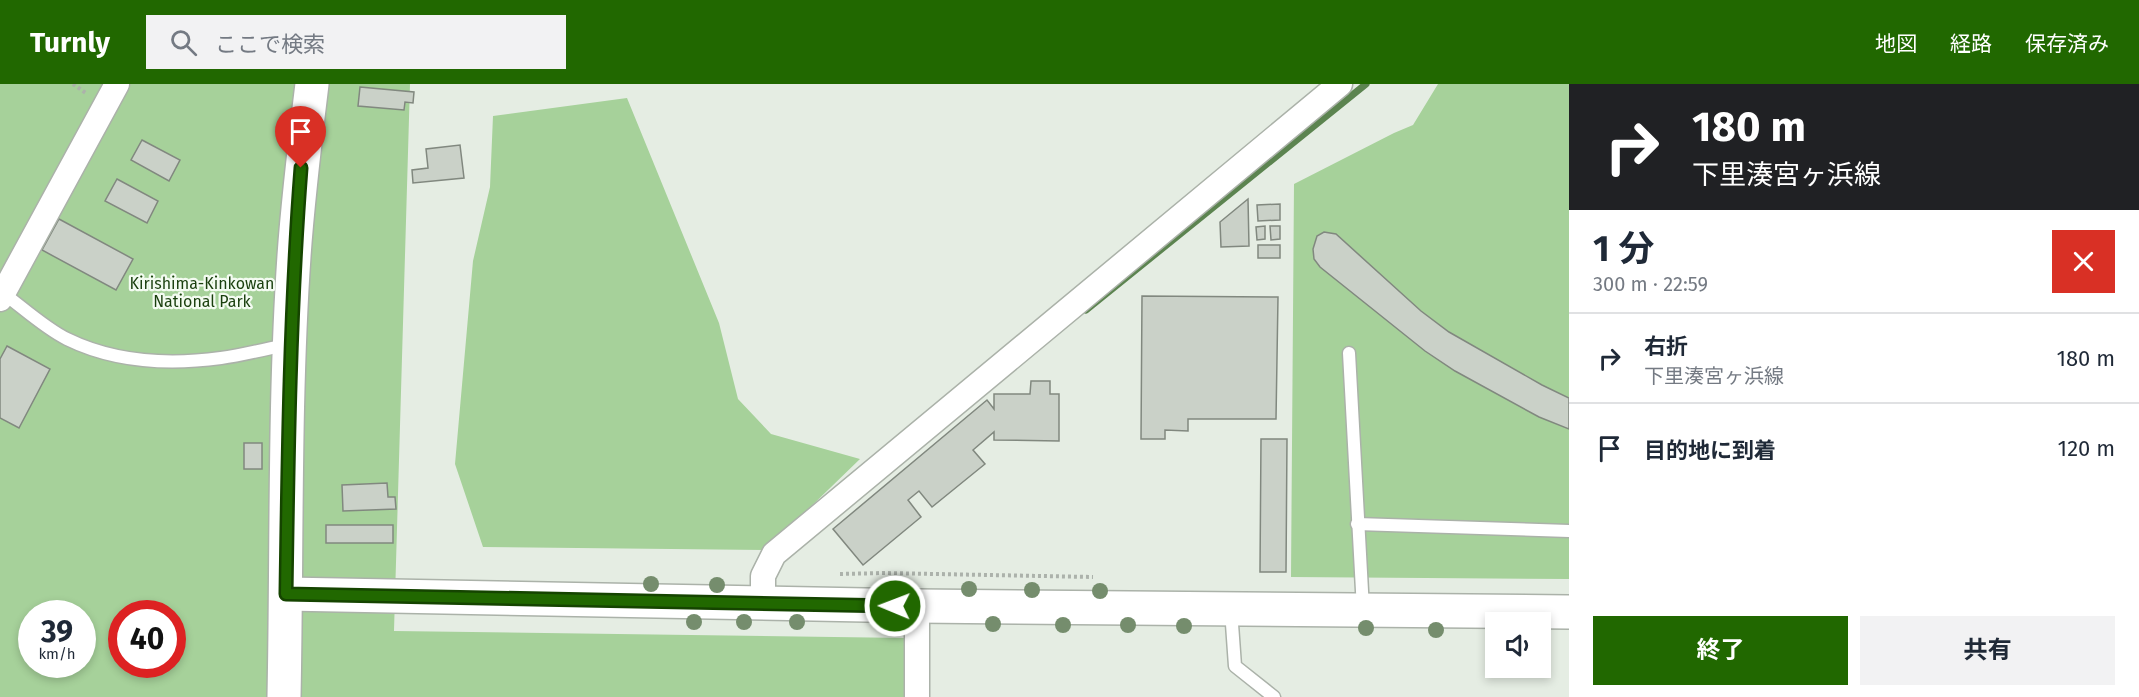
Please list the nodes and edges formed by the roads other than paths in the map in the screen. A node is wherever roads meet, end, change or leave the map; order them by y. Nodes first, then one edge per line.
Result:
1 (117, 84) edge
2 (312, 84) edge
3 (1340, 84) edge
4 (1, 296) edge
5 (290, 344) junction
6 (1349, 353) dead end
7 (1357, 524) junction
8 (1569, 531) edge
9 (286, 594) junction
10 (763, 603) junction
11 (917, 606) junction
12 (1231, 609) junction
13 (1363, 610) junction
14 (1569, 612) edge
15 (284, 697) edge
16 (917, 697) edge
17 (1274, 697) edge

1 - 4 street
2 - 5 street
3 - 10 street
4 - 5 lane
5 - 9 street
6 - 7 lane
7 - 8 lane
7 - 13 lane
9 - 10 street
9 - 15 street
10 - 11 street
11 - 12 street
11 - 16 street
12 - 13 street
12 - 17 lane
13 - 14 street

